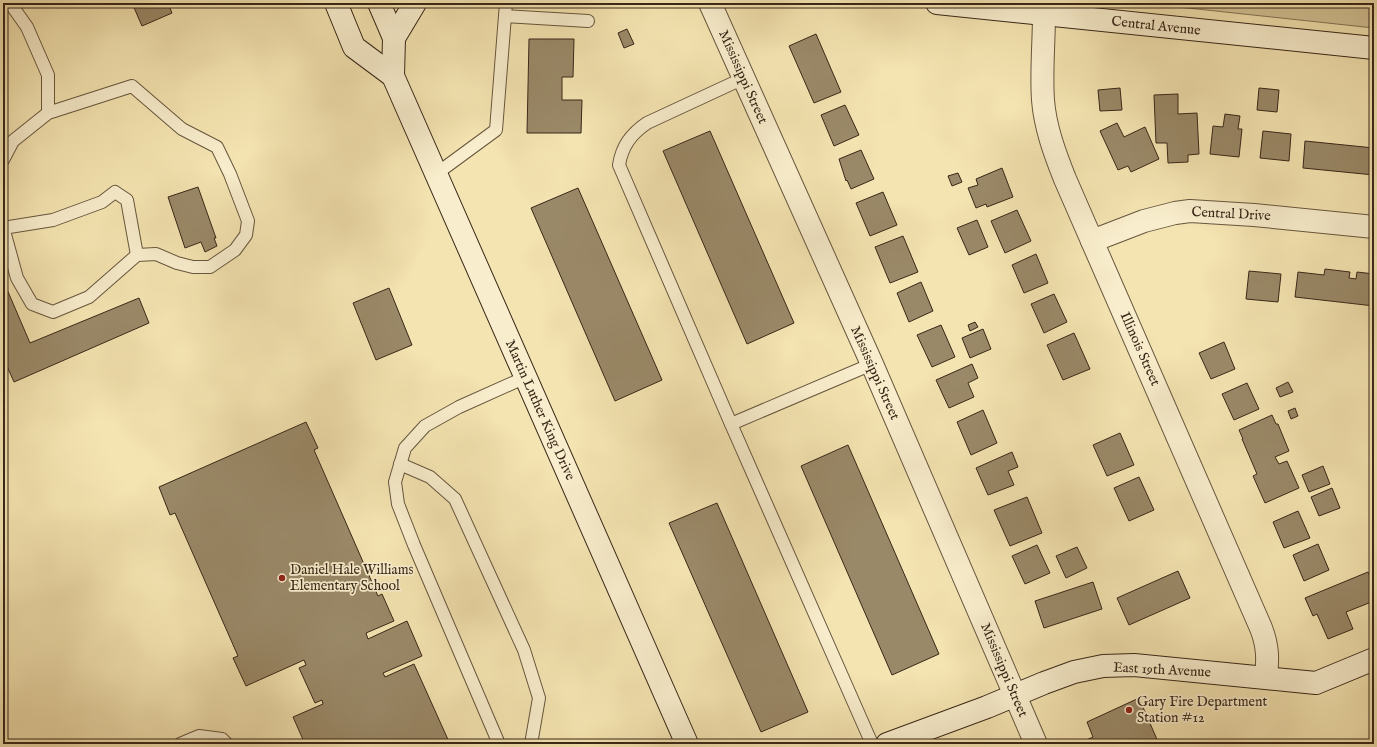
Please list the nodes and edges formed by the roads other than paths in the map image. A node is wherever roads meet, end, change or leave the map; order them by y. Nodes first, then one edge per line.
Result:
1 (10, 3) edge
2 (336, 3) edge
3 (379, 3) edge
4 (415, 3) edge
5 (506, 3) edge
6 (710, 3) edge
7 (937, 3) edge
8 (1044, 14) junction
9 (505, 16) junction
10 (588, 21) dead end
11 (394, 38) junction
12 (1374, 48) edge
13 (393, 76) junction
14 (744, 78) junction
15 (48, 113) junction
16 (3, 160) edge
17 (436, 174) junction
18 (3, 227) edge
19 (1374, 227) edge
20 (1092, 241) junction
21 (137, 255) junction
22 (872, 364) junction
23 (526, 377) junction
24 (731, 424) junction
25 (400, 464) junction
26 (1374, 659) edge
27 (1266, 678) junction
28 (1015, 695) junction
29 (180, 744) edge
30 (227, 744) edge
31 (499, 744) edge
32 (532, 744) edge
33 (687, 744) edge
34 (872, 744) edge
35 (887, 744) edge
36 (1036, 744) edge

1 - 15 lane
2 - 13 street, Martin Luther King Drive
3 - 11 street, Martin Luther King Drive
4 - 11 street
5 - 9 lane
6 - 14 street, Mississippi Street
7 - 8 street, Central Avenue
8 - 12 street, Central Avenue
8 - 20 street, Illinois Street
9 - 10 lane
9 - 17 lane
11 - 13 street, Martin Luther King Drive
13 - 17 street, Martin Luther King Drive
14 - 22 street, Mississippi Street
14 - 24 lane
15 - 16 lane
15 - 21 lane
17 - 23 street, Martin Luther King Drive
18 - 21 lane
18 - 21 lane
19 - 20 street, Central Drive
20 - 27 street, Illinois Street
22 - 24 lane
22 - 28 street, Mississippi Street
23 - 25 lane
23 - 33 street, Martin Luther King Drive
24 - 34 lane
25 - 31 lane
25 - 32 lane
26 - 27 street, East 19th Avenue
27 - 28 street, East 19th Avenue
28 - 35 street, East 19th Avenue
28 - 36 street, Mississippi Street
29 - 30 lane

